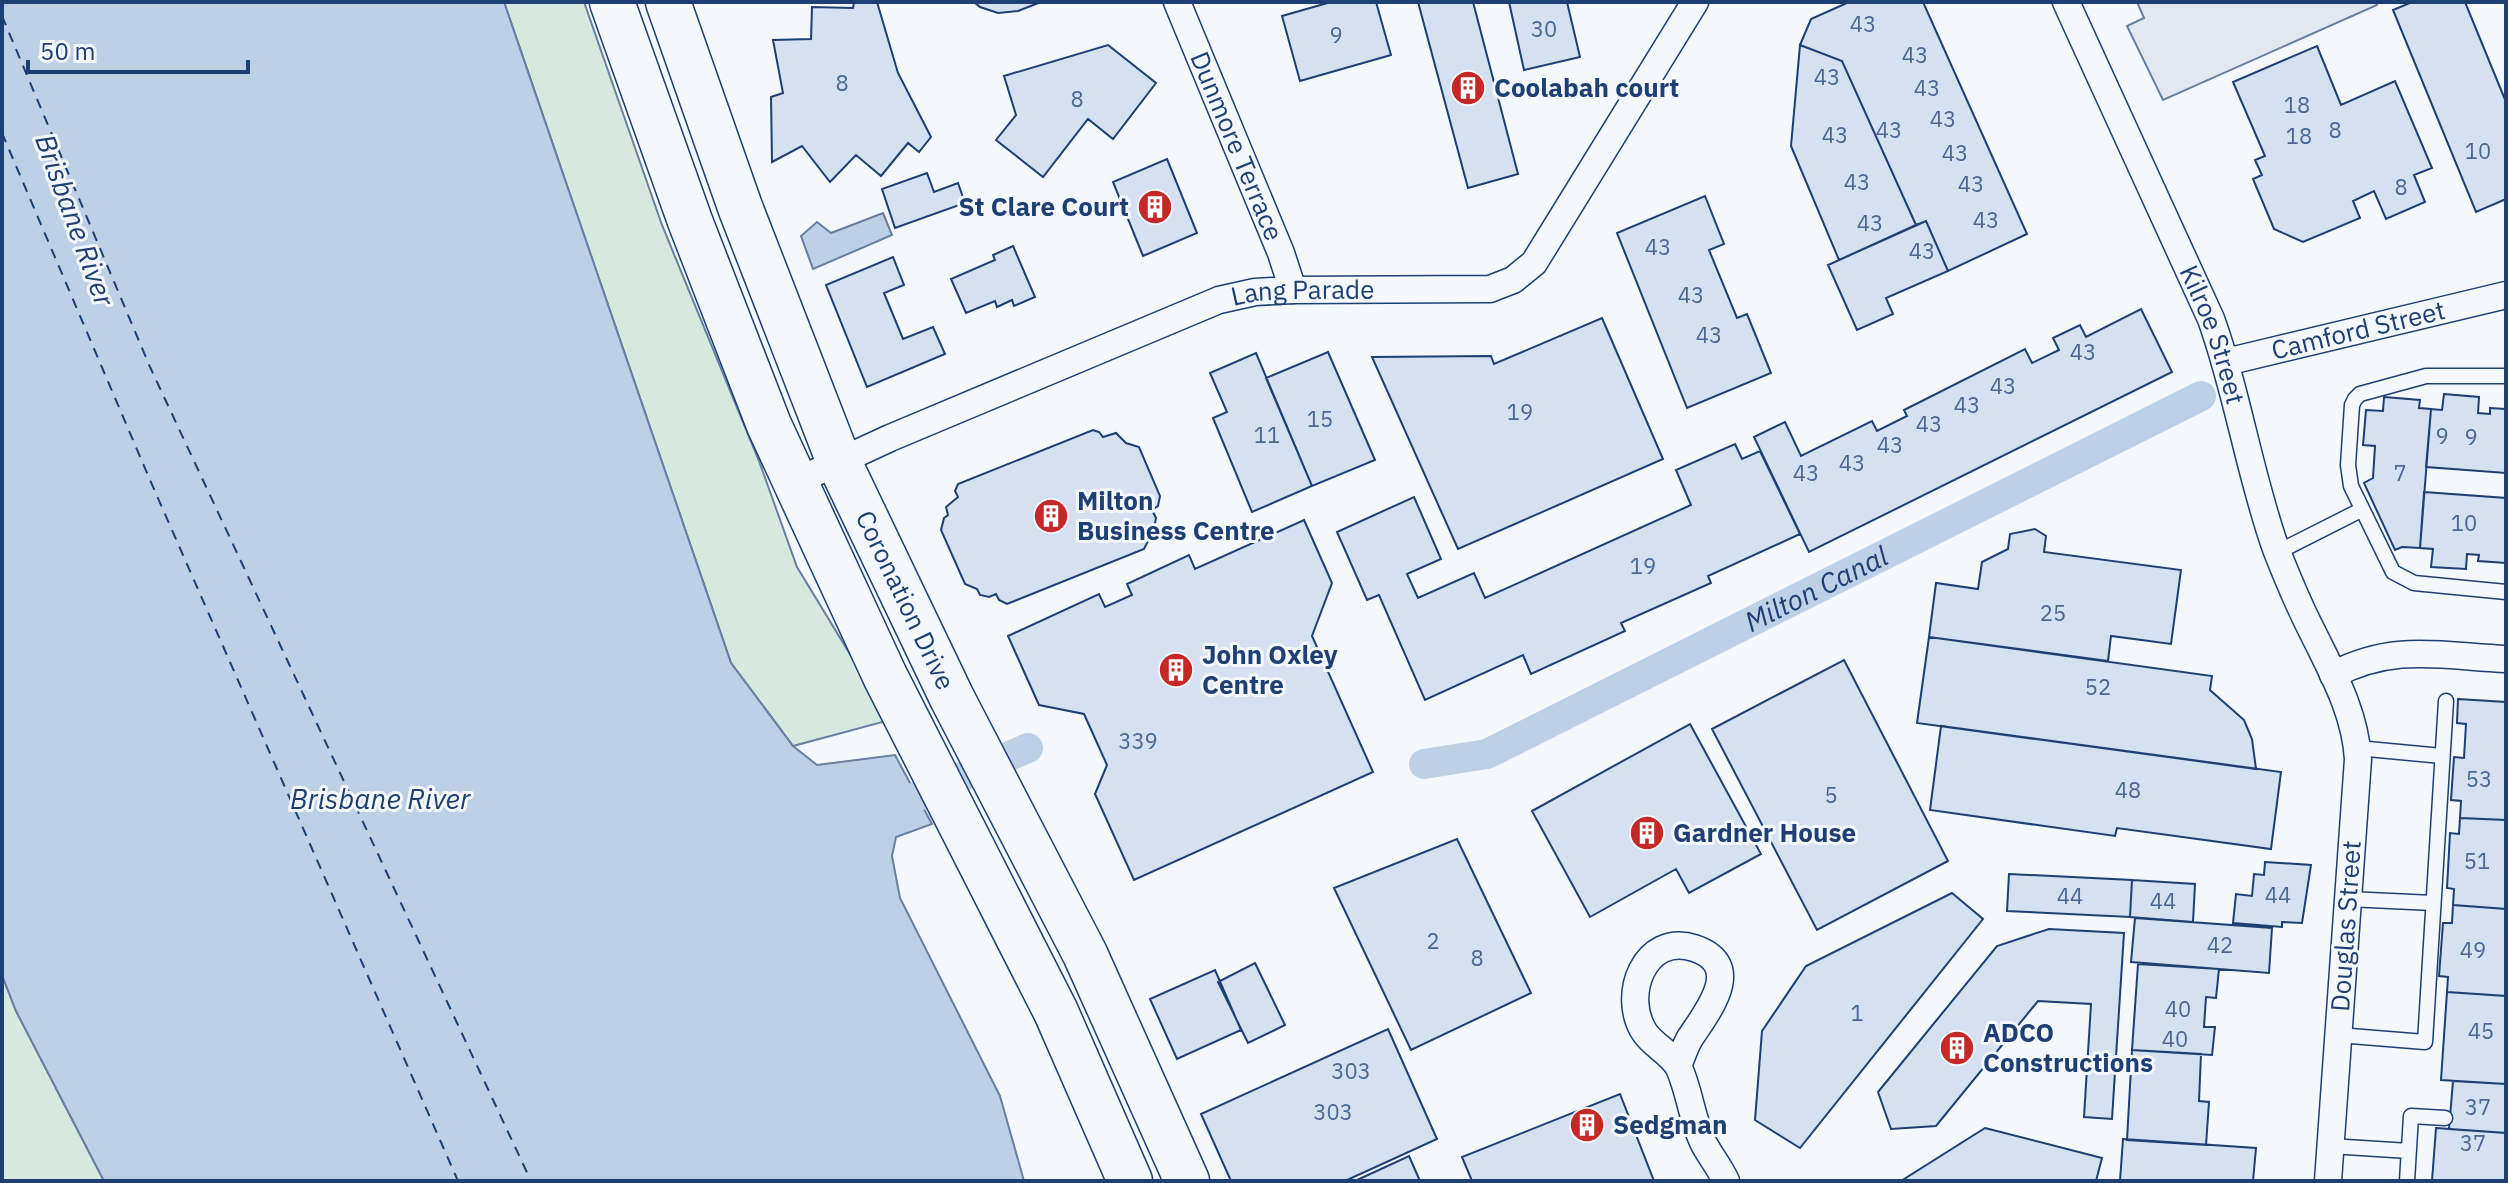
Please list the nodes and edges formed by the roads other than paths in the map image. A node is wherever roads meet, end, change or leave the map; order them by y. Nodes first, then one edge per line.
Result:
1 (612, 2) edge
2 (668, 2) edge
3 (1177, 2) edge
4 (1695, 2) edge
5 (2066, 2) edge
6 (1293, 290) junction
7 (2501, 298) edge
8 (2226, 362) junction
9 (2506, 376) edge
10 (839, 462) junction
11 (795, 482) junction
12 (2361, 510) junction
13 (2278, 552) junction
14 (2506, 592) edge
15 (2506, 659) edge
16 (2333, 675) junction
17 (2446, 701) dead end
18 (2357, 748) junction
19 (2442, 756) junction
20 (2348, 899) junction
21 (2433, 903) junction
22 (2338, 1035) junction
23 (1678, 1066) dead end
24 (2445, 1118) dead end
25 (2330, 1146) junction
26 (2409, 1151) junction
27 (1130, 1181) edge
28 (1187, 1181) edge
29 (1726, 1181) edge
30 (2328, 1181) edge
31 (2407, 1181) edge

1 - 11 highway, Coronation Drive
2 - 10 highway, Coronation Drive
3 - 6 street, Dunmore Terrace
4 - 6 street, Lang Parade
5 - 8 street, Kilroe Street
6 - 10 street, Lang Parade
7 - 8 street, Camford Street
8 - 13 street, Kilroe Street
9 - 12 lane
10 - 11 street, Lang Parade
10 - 28 highway, Coronation Drive
11 - 27 highway, Coronation Drive
12 - 13 lane
12 - 14 lane
13 - 16 street, Kilroe Street
15 - 16 street
16 - 18 street, Douglas Street
17 - 19 lane
18 - 19 lane
18 - 20 street, Douglas Street
19 - 21 lane
20 - 21 lane
20 - 22 street, Douglas Street
21 - 22 lane
22 - 25 street, Douglas Street
23 - 29 street
24 - 26 lane
25 - 26 lane
25 - 30 street, Douglas Street
26 - 31 lane

